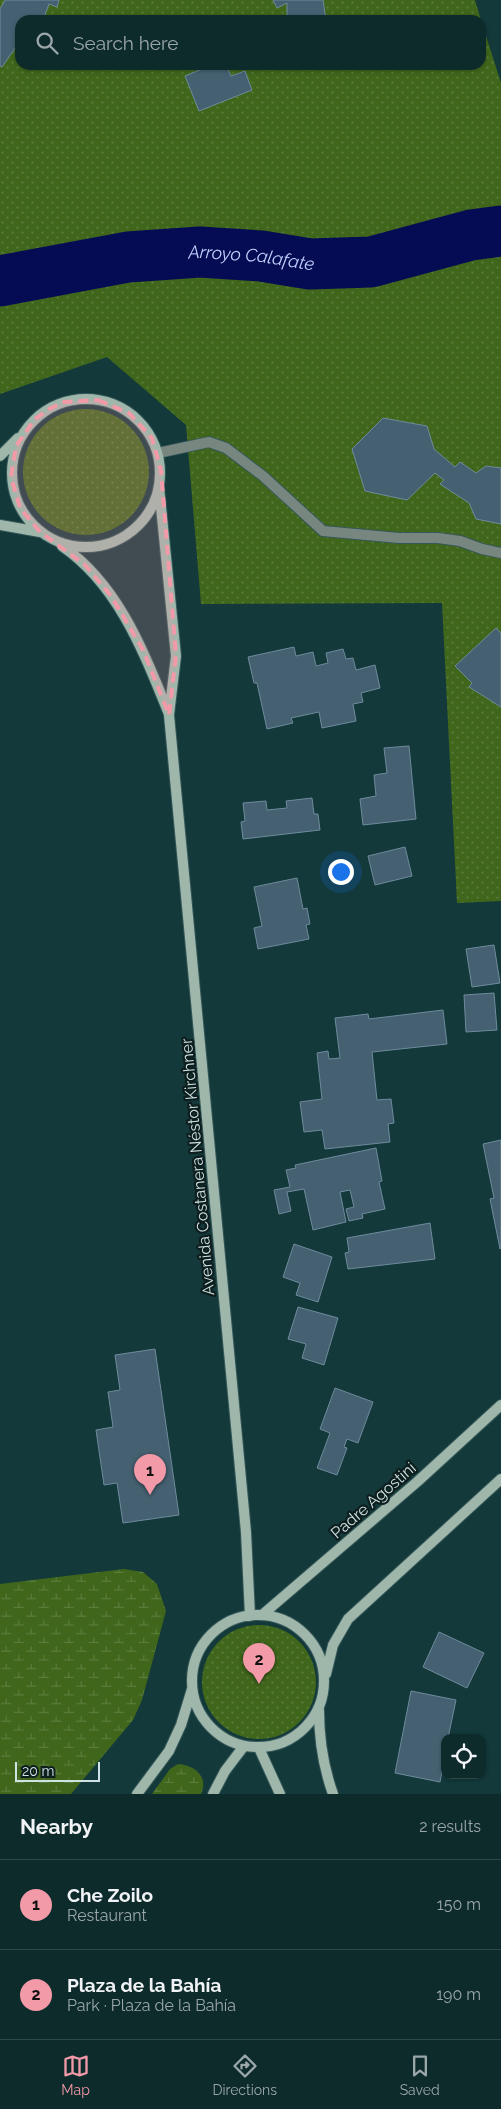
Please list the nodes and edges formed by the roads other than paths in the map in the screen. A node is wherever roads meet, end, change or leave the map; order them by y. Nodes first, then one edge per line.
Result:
1 (24, 432) junction
2 (158, 453) junction
3 (0, 456) edge
4 (159, 487) junction
5 (0, 525) edge
6 (40, 532) junction
7 (53, 540) junction
8 (501, 553) edge
9 (169, 715) junction
10 (501, 1405) edge
11 (501, 1480) edge
12 (262, 1615) junction
13 (250, 1616) junction
14 (325, 1680) junction
15 (192, 1688) junction
16 (319, 1709) junction
17 (244, 1746) junction
18 (259, 1748) junction
19 (137, 1794) edge
20 (212, 1794) edge
21 (280, 1794) edge
22 (333, 1794) edge

1 - 2 main road, Avenida Costanera Néstor Kirchner
1 - 3 main road, Avenida Costanera Néstor Kirchner
1 - 6 main road, Avenida Costanera Néstor Kirchner
2 - 4 main road, Avenida Costanera Néstor Kirchner
2 - 8 street
4 - 7 main road, Avenida Costanera Néstor Kirchner
4 - 9 main road, Avenida Costanera Néstor Kirchner
5 - 6 main road, Avenida Costanera Néstor Kirchner
6 - 7 main road, Avenida Costanera Néstor Kirchner
7 - 9 main road, Avenida Costanera Néstor Kirchner
9 - 13 main road, Avenida Costanera Néstor Kirchner
10 - 12 main road, Padre Agostini
11 - 14 main road
12 - 13 main road
12 - 14 main road
13 - 15 main road
14 - 16 main road
15 - 17 main road
15 - 19 main road
16 - 18 main road
16 - 22 main road
17 - 18 main road
17 - 20 main road
18 - 21 main road

